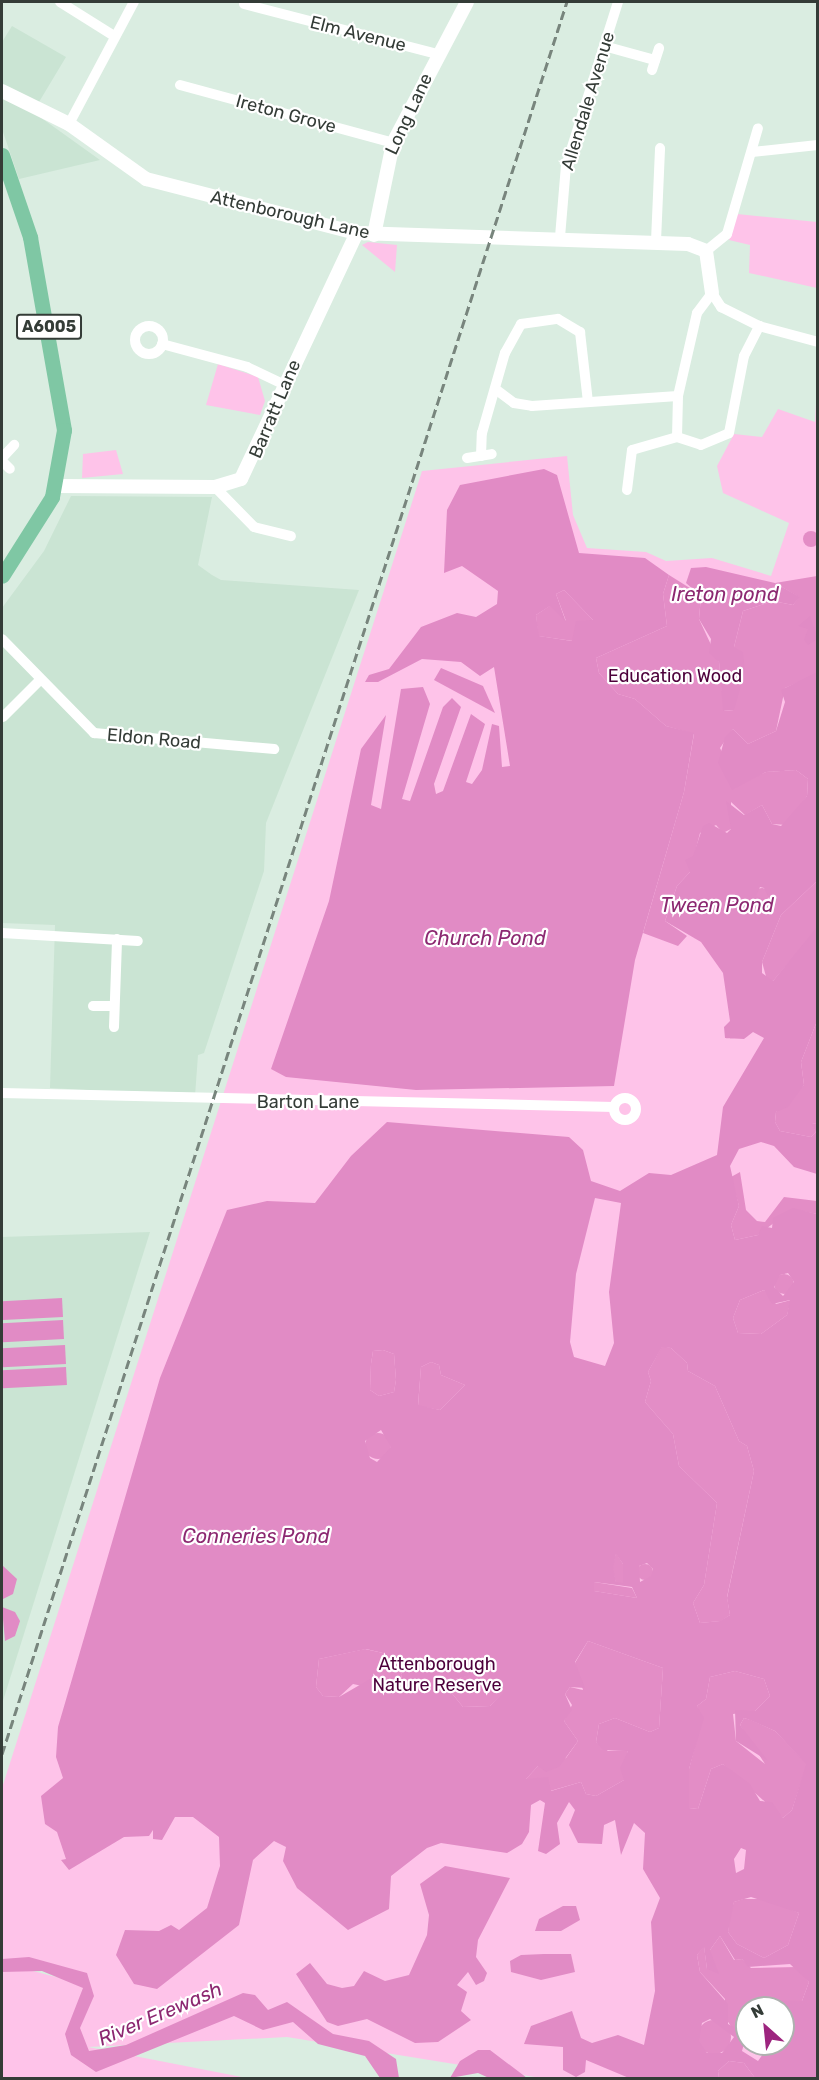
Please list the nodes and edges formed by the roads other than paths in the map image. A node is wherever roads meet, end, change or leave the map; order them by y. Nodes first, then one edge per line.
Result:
1 (60, 2) edge
2 (134, 2) edge
3 (467, 2) edge
4 (618, 2) edge
5 (243, 4) dead end
6 (114, 36) junction
7 (604, 46) junction
8 (658, 48) dead end
9 (438, 54) junction
10 (180, 85) dead end
11 (2, 91) edge
12 (69, 124) junction
13 (758, 128) dead end
14 (393, 143) junction
15 (818, 146) edge
16 (662, 152) dead end
17 (752, 152) junction
18 (2, 155) edge
19 (4, 166) edge
20 (357, 234) junction
21 (374, 234) junction
22 (560, 237) junction
23 (656, 240) junction
24 (706, 250) junction
25 (712, 293) junction
26 (759, 326) junction
27 (818, 342) edge
28 (162, 344) dead end
29 (285, 385) junction
30 (498, 391) junction
31 (678, 396) junction
32 (588, 402) junction
33 (677, 437) junction
34 (14, 445) dead end
35 (467, 458) dead end
36 (4, 463) edge
37 (233, 484) junction
38 (56, 486) junction
39 (215, 488) junction
40 (627, 490) dead end
41 (230, 500) junction
42 (291, 536) dead end
43 (2, 576) edge
44 (2, 639) edge
45 (40, 680) junction
46 (3, 717) edge
47 (274, 749) dead end
48 (2, 933) edge
49 (117, 939) junction
50 (138, 941) dead end
51 (93, 1006) dead end
52 (114, 1006) junction
53 (114, 1027) dead end
54 (2, 1093) edge
55 (614, 1107) dead end

1 - 6 street
2 - 6 street
3 - 9 street, Long Lane
4 - 7 street, Allendale Avenue
5 - 9 street, Elm Avenue
6 - 12 street
7 - 8 street
7 - 22 street, Allendale Avenue
9 - 14 street, Long Lane
10 - 14 street, Ireton Grove
11 - 12 street, Attenborough Lane
12 - 20 street, Attenborough Lane
13 - 17 street
14 - 21 street, Long Lane
15 - 17 street
16 - 23 street
17 - 24 street
18 - 19 main road, A6005
19 - 38 main road, A6005
20 - 21 street, Attenborough Lane
20 - 29 street, Barratt Lane
21 - 22 street, Attenborough Lane
22 - 23 street, Attenborough Lane
23 - 24 street, Attenborough Lane
24 - 25 street
25 - 26 street
25 - 31 street
26 - 27 street
26 - 33 street
28 - 29 street
29 - 37 street, Barratt Lane
30 - 32 street
30 - 32 street
30 - 35 street
31 - 32 street
31 - 33 street
33 - 40 street
34 - 36 street
37 - 39 street
37 - 41 street
38 - 39 street
38 - 43 main road, A6005
39 - 41 street
41 - 42 street
44 - 45 street, Eldon Road
45 - 46 street
45 - 47 street, Eldon Road
48 - 49 street
49 - 50 street
49 - 52 street
51 - 52 street
52 - 53 street
54 - 55 street, Barton Lane

